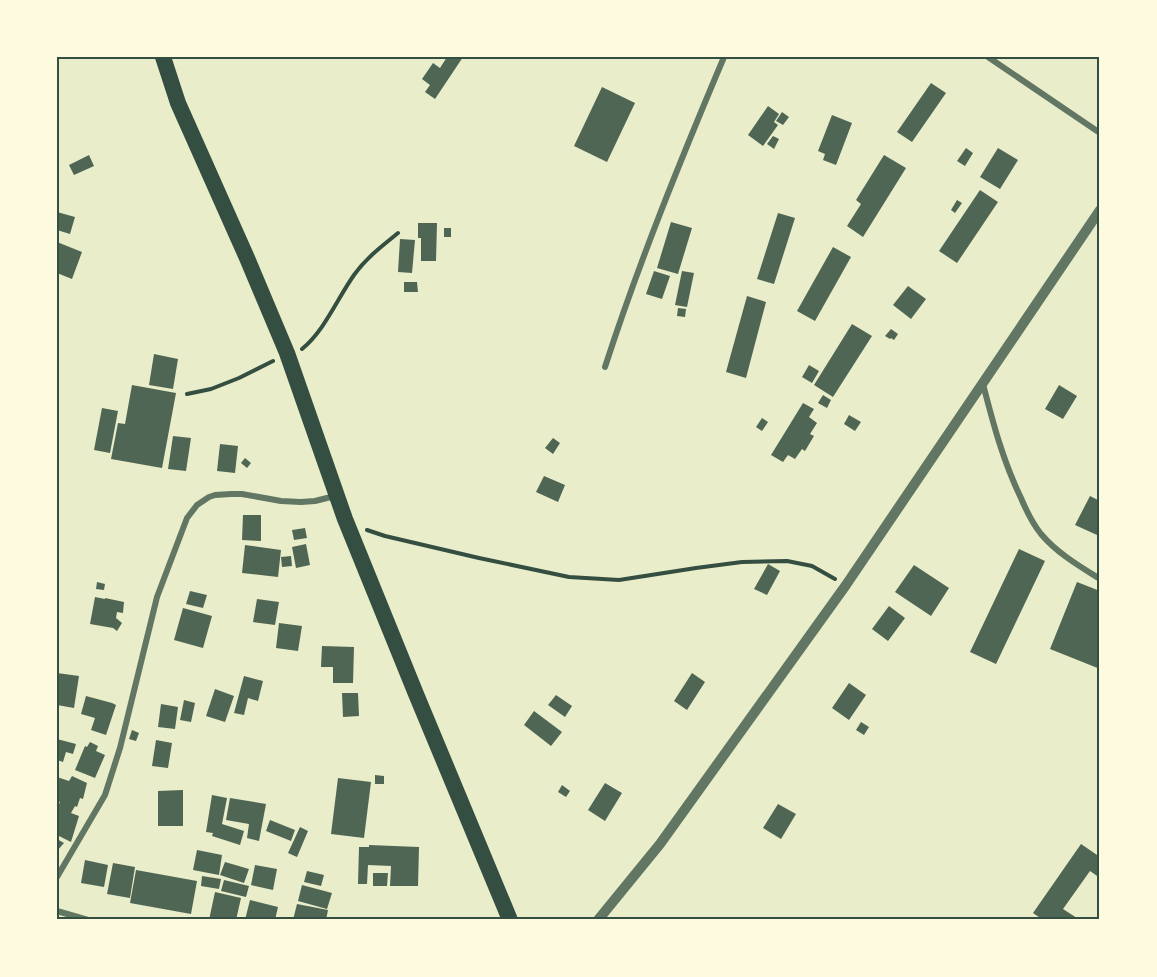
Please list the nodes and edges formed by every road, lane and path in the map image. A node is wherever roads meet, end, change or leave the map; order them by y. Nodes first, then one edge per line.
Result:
1 (163, 57) edge
2 (724, 57) edge
3 (988, 57) edge
4 (1100, 133) edge
5 (1100, 210) edge
6 (398, 233) dead end
7 (287, 353) junction
8 (605, 368) dead end
9 (983, 383) junction
10 (187, 394) dead end
11 (336, 496) junction
12 (345, 519) junction
13 (1100, 579) edge
14 (846, 585) junction
15 (57, 877) edge
16 (57, 911) edge
17 (88, 920) edge
18 (510, 920) edge
19 (597, 920) edge

1 - 7 highway
2 - 8 street
3 - 4 street
5 - 9 street
6 - 7 path
7 - 10 path
7 - 11 highway
9 - 13 street
9 - 14 street
11 - 12 highway
11 - 15 street
12 - 14 path
12 - 18 highway
14 - 19 street
16 - 17 street

